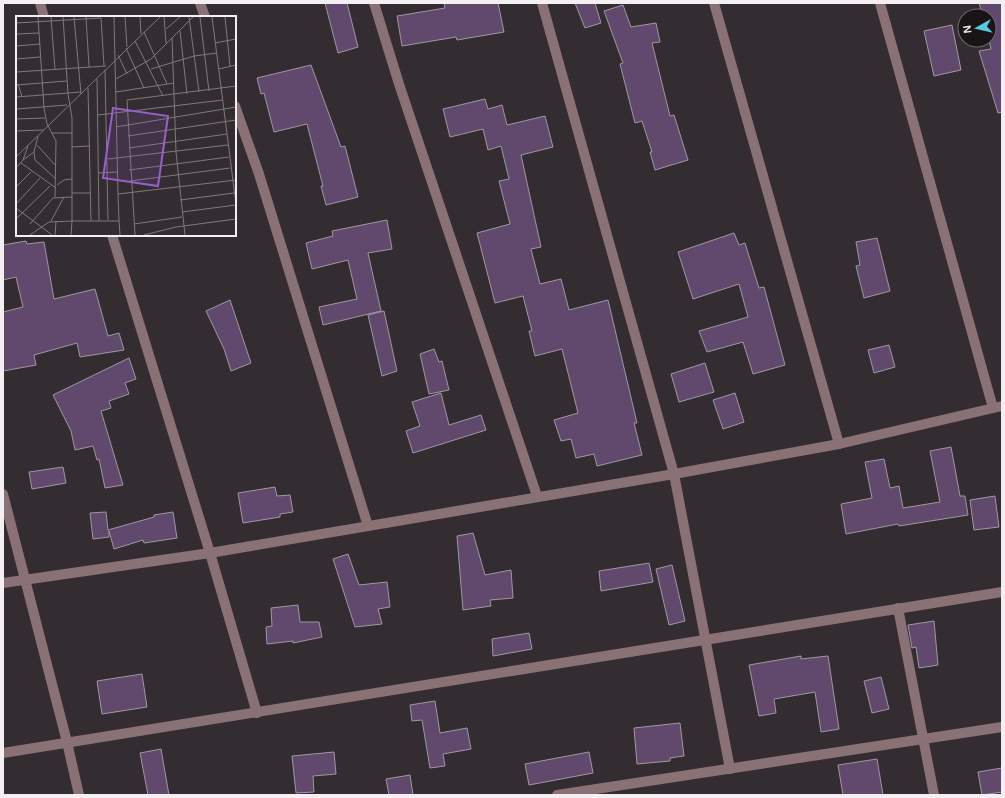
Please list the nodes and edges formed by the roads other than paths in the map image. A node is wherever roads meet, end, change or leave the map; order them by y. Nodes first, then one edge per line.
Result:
1 (40, 3) edge
2 (200, 3) edge
3 (374, 3) edge
4 (542, 3) edge
5 (714, 3) edge
6 (880, 3) edge
7 (44, 16) edge
8 (205, 16) edge
9 (236, 109) edge
10 (112, 236) edge
11 (998, 407) edge
12 (839, 444) junction
13 (674, 474) junction
14 (3, 494) edge
15 (537, 496) junction
16 (368, 526) junction
17 (210, 553) junction
18 (25, 578) junction
19 (3, 583) edge
20 (1002, 592) edge
21 (898, 608) junction
22 (705, 639) junction
23 (257, 713) junction
24 (1002, 727) edge
25 (924, 739) junction
26 (67, 742) junction
27 (3, 753) edge
28 (730, 769) junction
29 (79, 795) edge
30 (557, 795) edge
31 (934, 795) edge

1 - 7 street
2 - 8 street
3 - 15 street
4 - 13 street
5 - 12 street
6 - 11 street
9 - 16 street
10 - 17 street
11 - 12 street
12 - 13 street
13 - 15 street
13 - 22 street
14 - 18 street
15 - 16 street
16 - 17 street
17 - 18 street
17 - 23 street
18 - 19 street
18 - 26 street
20 - 21 street
21 - 22 street
21 - 25 street
22 - 23 street
22 - 28 street
23 - 26 street
24 - 25 street
25 - 28 street
25 - 31 street
26 - 27 street
26 - 29 street
28 - 30 street

